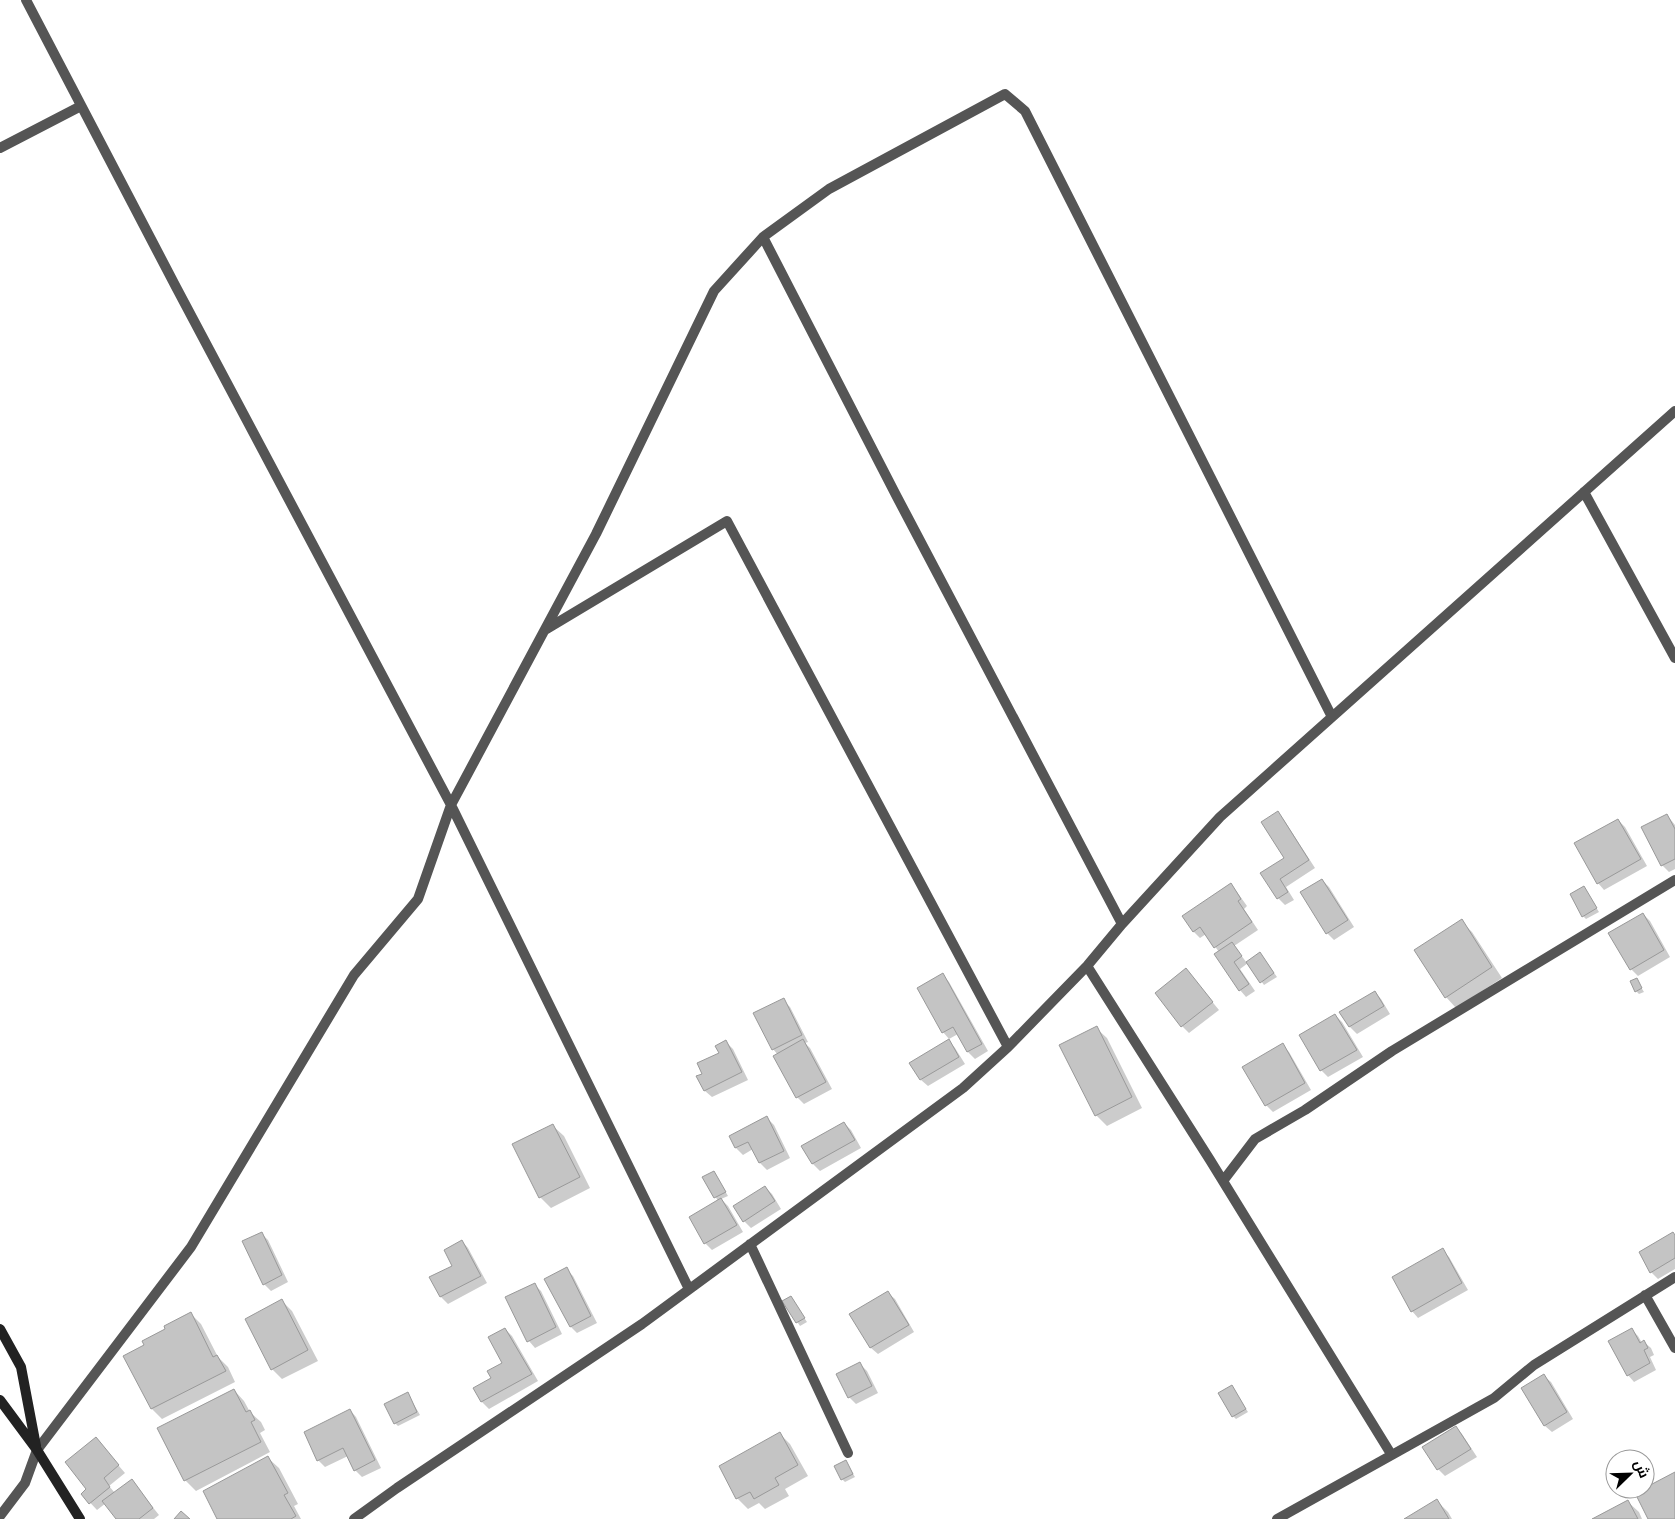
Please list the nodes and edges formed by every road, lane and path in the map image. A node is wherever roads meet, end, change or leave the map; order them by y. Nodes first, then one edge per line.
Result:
1 (26, 0) edge
2 (81, 106) junction
3 (0, 148) edge
4 (763, 237) junction
5 (1675, 411) edge
6 (1584, 492) junction
7 (544, 630) junction
8 (1675, 658) edge
9 (1332, 717) junction
10 (451, 805) junction
11 (1675, 880) edge
12 (1122, 924) junction
13 (1086, 966) junction
14 (1008, 1047) junction
15 (1223, 1181) junction
16 (750, 1244) junction
17 (1675, 1276) edge
18 (689, 1289) junction
19 (1645, 1295) junction
20 (0, 1329) edge
21 (1675, 1348) edge
22 (0, 1400) edge
23 (37, 1450) junction
24 (848, 1453) dead end
25 (1391, 1454) junction
26 (0, 1516) edge
27 (80, 1519) edge
28 (354, 1519) edge
29 (1277, 1519) edge

1 - 2 street
2 - 3 street
2 - 10 street
4 - 7 street
4 - 9 street
4 - 12 street
5 - 6 street
6 - 8 street
6 - 9 street
7 - 10 street
7 - 14 street
9 - 12 street
10 - 18 street
10 - 23 street
11 - 15 street
12 - 13 street
13 - 14 street
13 - 15 street
14 - 16 street
15 - 25 street
16 - 18 street
16 - 24 street
17 - 19 street
18 - 28 street
19 - 21 street
19 - 25 street
20 - 23 street
22 - 23 street
23 - 26 street
23 - 27 street
25 - 29 street

